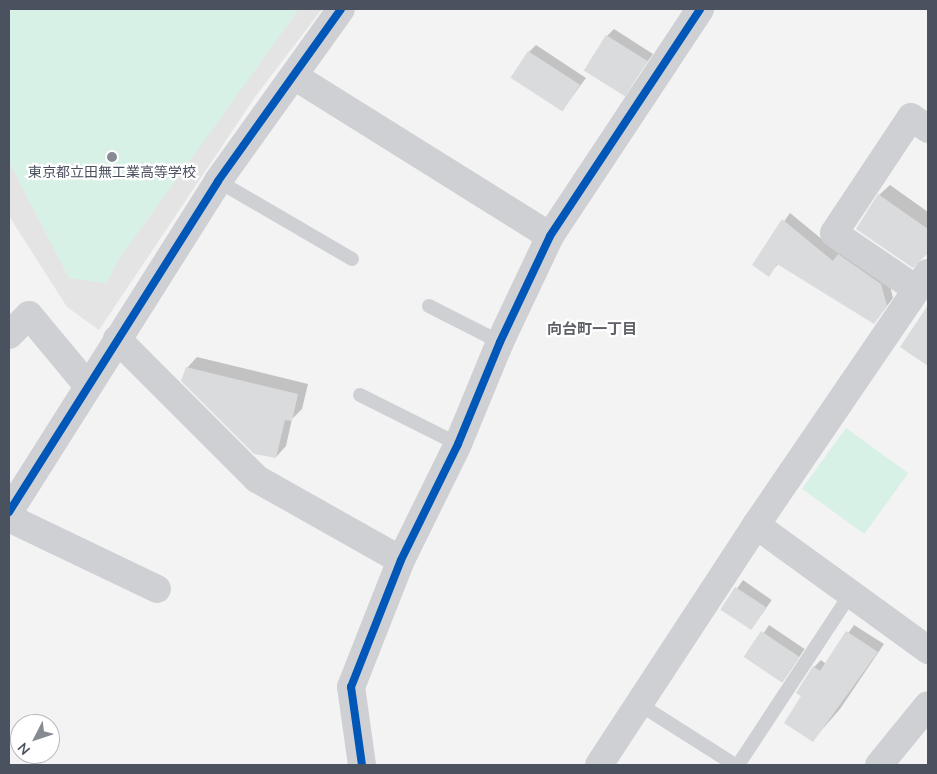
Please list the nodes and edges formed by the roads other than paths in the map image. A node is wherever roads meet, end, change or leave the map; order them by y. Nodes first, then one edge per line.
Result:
1 (342, 9) edge
2 (700, 9) edge
3 (294, 76) junction
4 (928, 129) edge
5 (218, 181) junction
6 (550, 236) junction
7 (352, 258) dead end
8 (924, 280) edge
9 (429, 306) dead end
10 (9, 335) edge
11 (117, 340) junction
12 (500, 342) junction
13 (88, 386) junction
14 (360, 395) dead end
15 (458, 444) junction
16 (9, 512) edge
17 (9, 518) edge
18 (756, 525) junction
19 (401, 560) junction
20 (157, 590) dead end
21 (850, 593) junction
22 (928, 650) edge
23 (639, 704) junction
24 (928, 705) edge
25 (362, 765) edge
26 (599, 765) edge
27 (737, 765) edge
28 (879, 765) edge

1 - 3 street
2 - 6 street
3 - 5 street
3 - 6 street
4 - 8 street
5 - 7 lane
5 - 11 street
6 - 12 street
8 - 18 street
9 - 12 lane
10 - 13 street
11 - 13 street
11 - 19 street
12 - 15 street
13 - 16 street
14 - 15 lane
15 - 19 street
17 - 20 street
18 - 21 street
18 - 23 street
19 - 25 street
21 - 22 street
21 - 27 lane
23 - 26 street
23 - 27 lane
24 - 28 street

